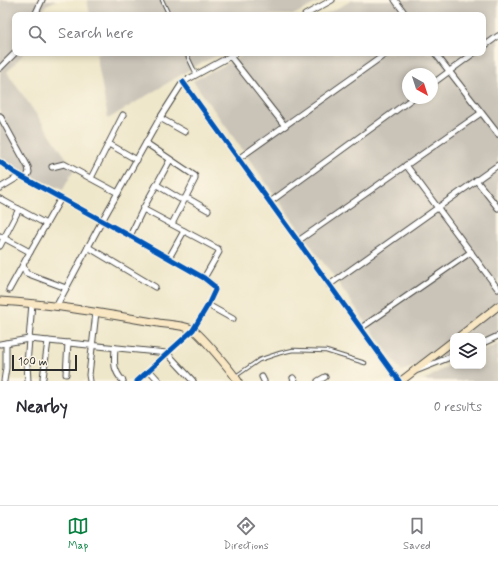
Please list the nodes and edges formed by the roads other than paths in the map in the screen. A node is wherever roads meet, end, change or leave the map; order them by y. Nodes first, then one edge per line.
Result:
1 (42, 0) edge
2 (162, 0) edge
3 (395, 0) edge
4 (330, 1) edge
5 (37, 12) edge
6 (168, 12) edge
7 (310, 12) edge
8 (404, 12) edge
9 (498, 36) edge
10 (486, 45) edge
11 (12, 56) edge
12 (187, 56) edge
13 (230, 56) joint
14 (383, 56) edge
15 (437, 56) edge
16 (470, 56) edge
17 (0, 68) edge
18 (449, 72) junction
19 (196, 75) junction
20 (438, 80) edge
21 (183, 82) junction
22 (405, 104) edge
23 (481, 112) junction
24 (123, 115) dead end
25 (0, 116) edge
26 (160, 118) junction
27 (285, 126) junction
28 (185, 132) dead end
29 (498, 134) edge
30 (146, 143) junction
31 (109, 144) junction
32 (238, 159) junction
33 (137, 160) junction
34 (170, 160) junction
35 (0, 162) edge
36 (406, 165) junction
37 (498, 165) edge
38 (52, 167) dead end
39 (23, 177) junction
40 (91, 178) junction
41 (476, 180) junction
42 (157, 186) junction
43 (0, 188) edge
44 (118, 193) junction
45 (61, 198) junction
46 (186, 198) junction
47 (0, 199) edge
48 (270, 202) junction
49 (438, 208) junction
50 (498, 208) edge
51 (143, 209) junction
52 (19, 210) junction
53 (208, 210) dead end
54 (102, 221) junction
55 (46, 224) junction
56 (172, 224) junction
57 (184, 231) junction
58 (130, 236) junction
59 (2, 237) edge
60 (298, 241) junction
61 (0, 246) edge
62 (88, 247) junction
63 (30, 252) junction
64 (471, 252) junction
65 (169, 258) junction
66 (23, 265) junction
67 (204, 278) junction
68 (329, 285) junction
69 (155, 287) dead end
70 (66, 288) junction
71 (498, 289) edge
72 (9, 290) dead end
73 (0, 301) edge
74 (32, 303) junction
75 (208, 305) junction
76 (56, 306) junction
77 (498, 306) edge
78 (96, 312) junction
79 (234, 319) dead end
80 (361, 328) junction
81 (193, 330) junction
82 (464, 333) edge
83 (498, 336) edge
84 (29, 339) junction
85 (48, 341) junction
86 (486, 342) edge
87 (6, 343) junction
88 (68, 343) junction
89 (450, 343) edge
90 (0, 344) edge
91 (92, 346) junction
92 (115, 348) junction
93 (167, 353) junction
94 (450, 357) edge
95 (365, 363) dead end
96 (149, 370) junction
97 (413, 372) junction
98 (66, 374) dead end
99 (325, 377) dead end
100 (43, 378) dead end
101 (236, 379) edge
102 (4, 381) edge
103 (28, 381) edge
104 (90, 381) edge
105 (123, 381) edge
106 (137, 381) edge
107 (159, 381) edge
108 (193, 381) edge
109 (318, 381) edge
110 (400, 381) edge

1 - 5 street
2 - 6 lane
3 - 8 street
4 - 7 street
9 - 10 street
11 - 17 street
12 - 19 lane
13 - 19 street
13 - 27 street
14 - 27 street
15 - 18 street
16 - 18 street
18 - 20 street
18 - 23 street
19 - 21 street
21 - 26 street
21 - 32 street
22 - 48 street
23 - 29 street
23 - 36 street
24 - 31 street
25 - 39 street
26 - 28 street
26 - 30 street
27 - 32 street
30 - 33 street
30 - 34 street
31 - 33 street
31 - 40 street
32 - 48 street
33 - 44 street
34 - 42 street
34 - 46 street
35 - 39 street
36 - 49 street
36 - 60 street
37 - 41 street
38 - 40 street
39 - 43 street
39 - 45 street
40 - 44 street
41 - 49 street
41 - 50 street
42 - 46 street
42 - 51 street
44 - 54 street
45 - 54 street
45 - 55 street
46 - 53 street
46 - 56 street
47 - 52 street
48 - 60 street
49 - 64 street
49 - 68 street
51 - 56 street
51 - 58 street
52 - 55 street
52 - 59 street
54 - 58 street
54 - 62 street
55 - 63 street
56 - 57 street
57 - 65 street
57 - 67 street
58 - 65 street
59 - 61 street
59 - 63 street
60 - 68 street
62 - 69 street
62 - 70 street
63 - 66 street
64 - 71 street
64 - 80 street
65 - 67 street
66 - 70 street
66 - 72 street
67 - 75 street
68 - 80 street
70 - 76 street
73 - 74 street
74 - 76 street
74 - 84 street
75 - 79 street
75 - 81 street
76 - 78 street
77 - 82 street
78 - 81 street
78 - 91 street
80 - 110 street
81 - 93 street
81 - 101 street
83 - 86 street
84 - 85 street
84 - 87 street
84 - 103 street
85 - 88 street
85 - 100 street
87 - 90 street
87 - 102 street
88 - 91 street
88 - 98 street
89 - 97 street
91 - 92 street
91 - 104 street
92 - 93 street
92 - 105 street
93 - 96 street
93 - 108 street
94 - 97 street
95 - 101 lane
96 - 106 street
96 - 107 street
97 - 110 street
99 - 109 street

